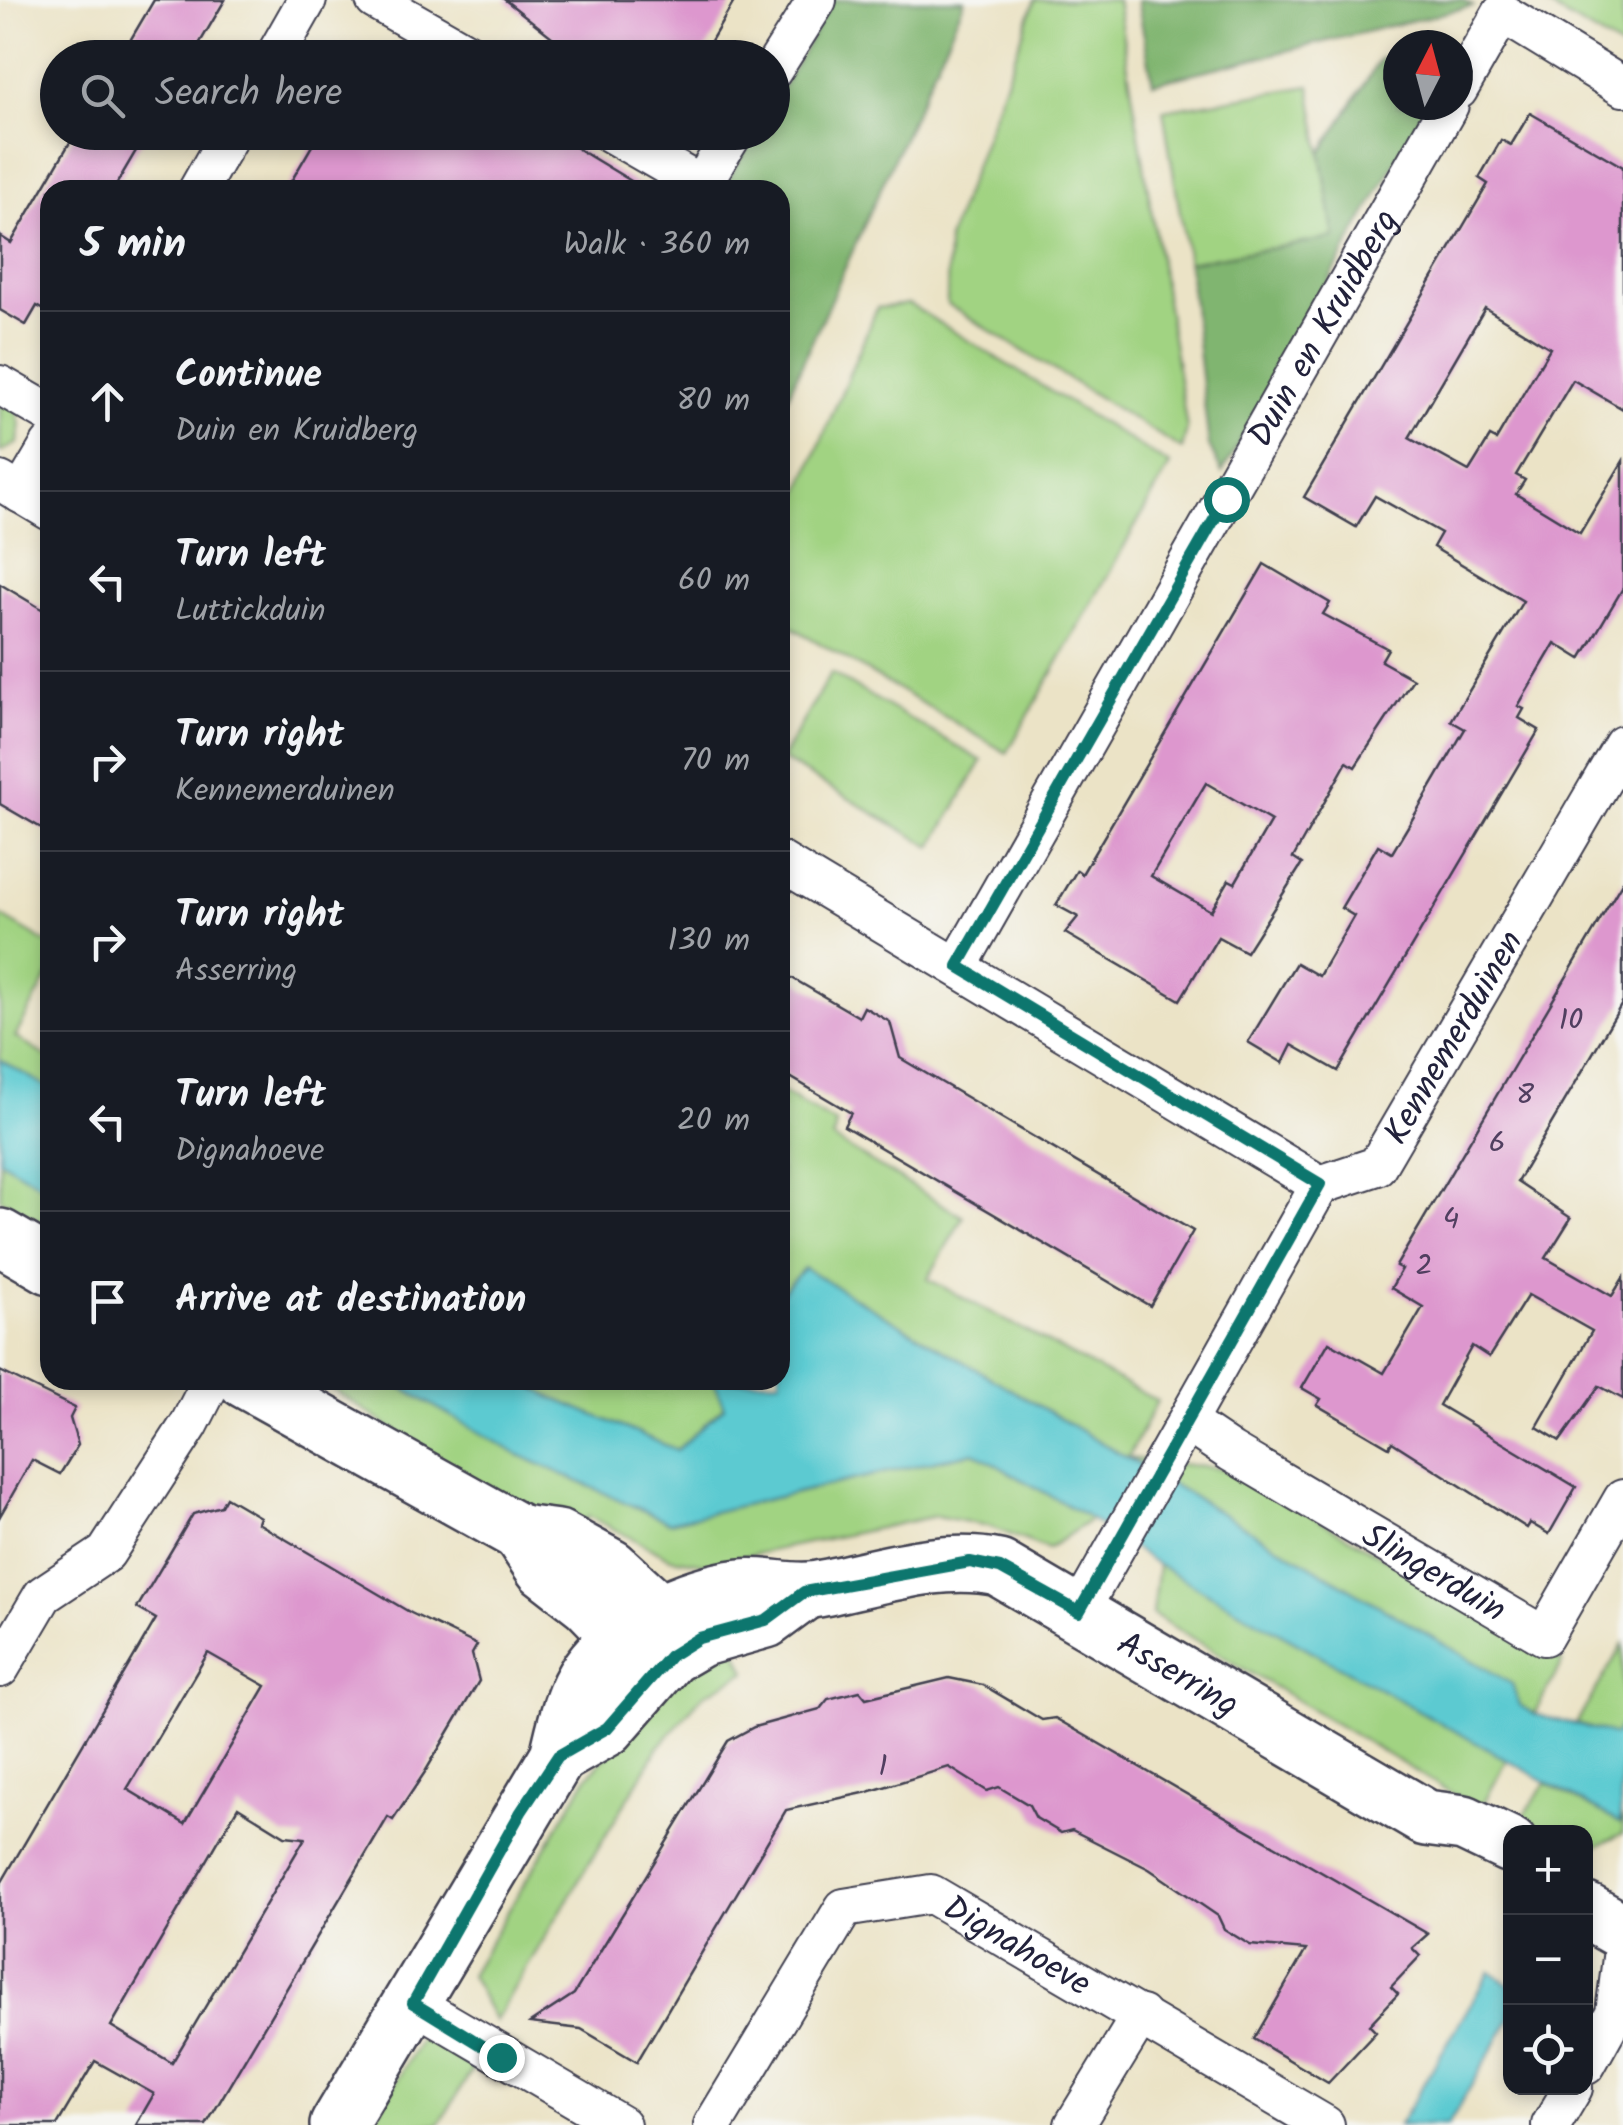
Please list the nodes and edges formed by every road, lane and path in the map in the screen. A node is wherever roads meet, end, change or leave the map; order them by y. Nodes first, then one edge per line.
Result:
1 (307, 0) edge
2 (376, 0) edge
3 (817, 0) edge
4 (284, 40) edge
5 (446, 40) edge
6 (790, 43) edge
7 (1473, 64) edge
8 (1623, 86) edge
9 (1441, 120) edge
10 (221, 150) edge
11 (638, 150) edge
12 (723, 150) edge
13 (204, 180) edge
14 (686, 180) edge
15 (704, 180) edge
16 (0, 385) edge
17 (40, 408) edge
18 (40, 465) edge
19 (24, 496) edge
20 (1623, 744) edge
21 (790, 868) edge
22 (958, 966) junction
23 (1320, 1184) junction
24 (0, 1237) edge
25 (40, 1260) edge
26 (207, 1390) edge
27 (262, 1390) edge
28 (1188, 1422) junction
29 (1623, 1499) edge
30 (1079, 1612) junction
31 (651, 1635) junction
32 (0, 1668) edge
33 (1426, 1818) junction
34 (1503, 1842) edge
35 (1503, 1879) edge
36 (1593, 1915) edge
37 (1623, 1932) edge
38 (1623, 1950) edge
39 (413, 2003) junction
40 (1140, 2016) junction
41 (1593, 2052) edge
42 (1568, 2095) edge
43 (338, 2125) edge
44 (621, 2125) edge
45 (714, 2125) edge
46 (1074, 2125) edge
47 (1326, 2125) edge
48 (1551, 2125) edge

1 - 4 street
2 - 5 street
3 - 6 street
7 - 8 street
9 - 22 street, Duin en Kruidberg
10 - 13 street
11 - 14 street
12 - 15 street
16 - 17 street
18 - 19 street
20 - 23 street, Kennemerduinen
21 - 22 street
22 - 23 street
23 - 28 street
24 - 25 street
26 - 32 street
27 - 31 street
28 - 29 street, Slingerduin
28 - 30 street
30 - 31 street, Asserring
30 - 33 street, Asserring
31 - 39 street, Asserring
33 - 34 street, Asserring
33 - 35 street, Asserring
36 - 37 street
38 - 41 street
39 - 43 street, Asserring
39 - 44 street
40 - 45 street, Dignahoeve
40 - 46 street
40 - 47 street, Dignahoeve
42 - 48 street

